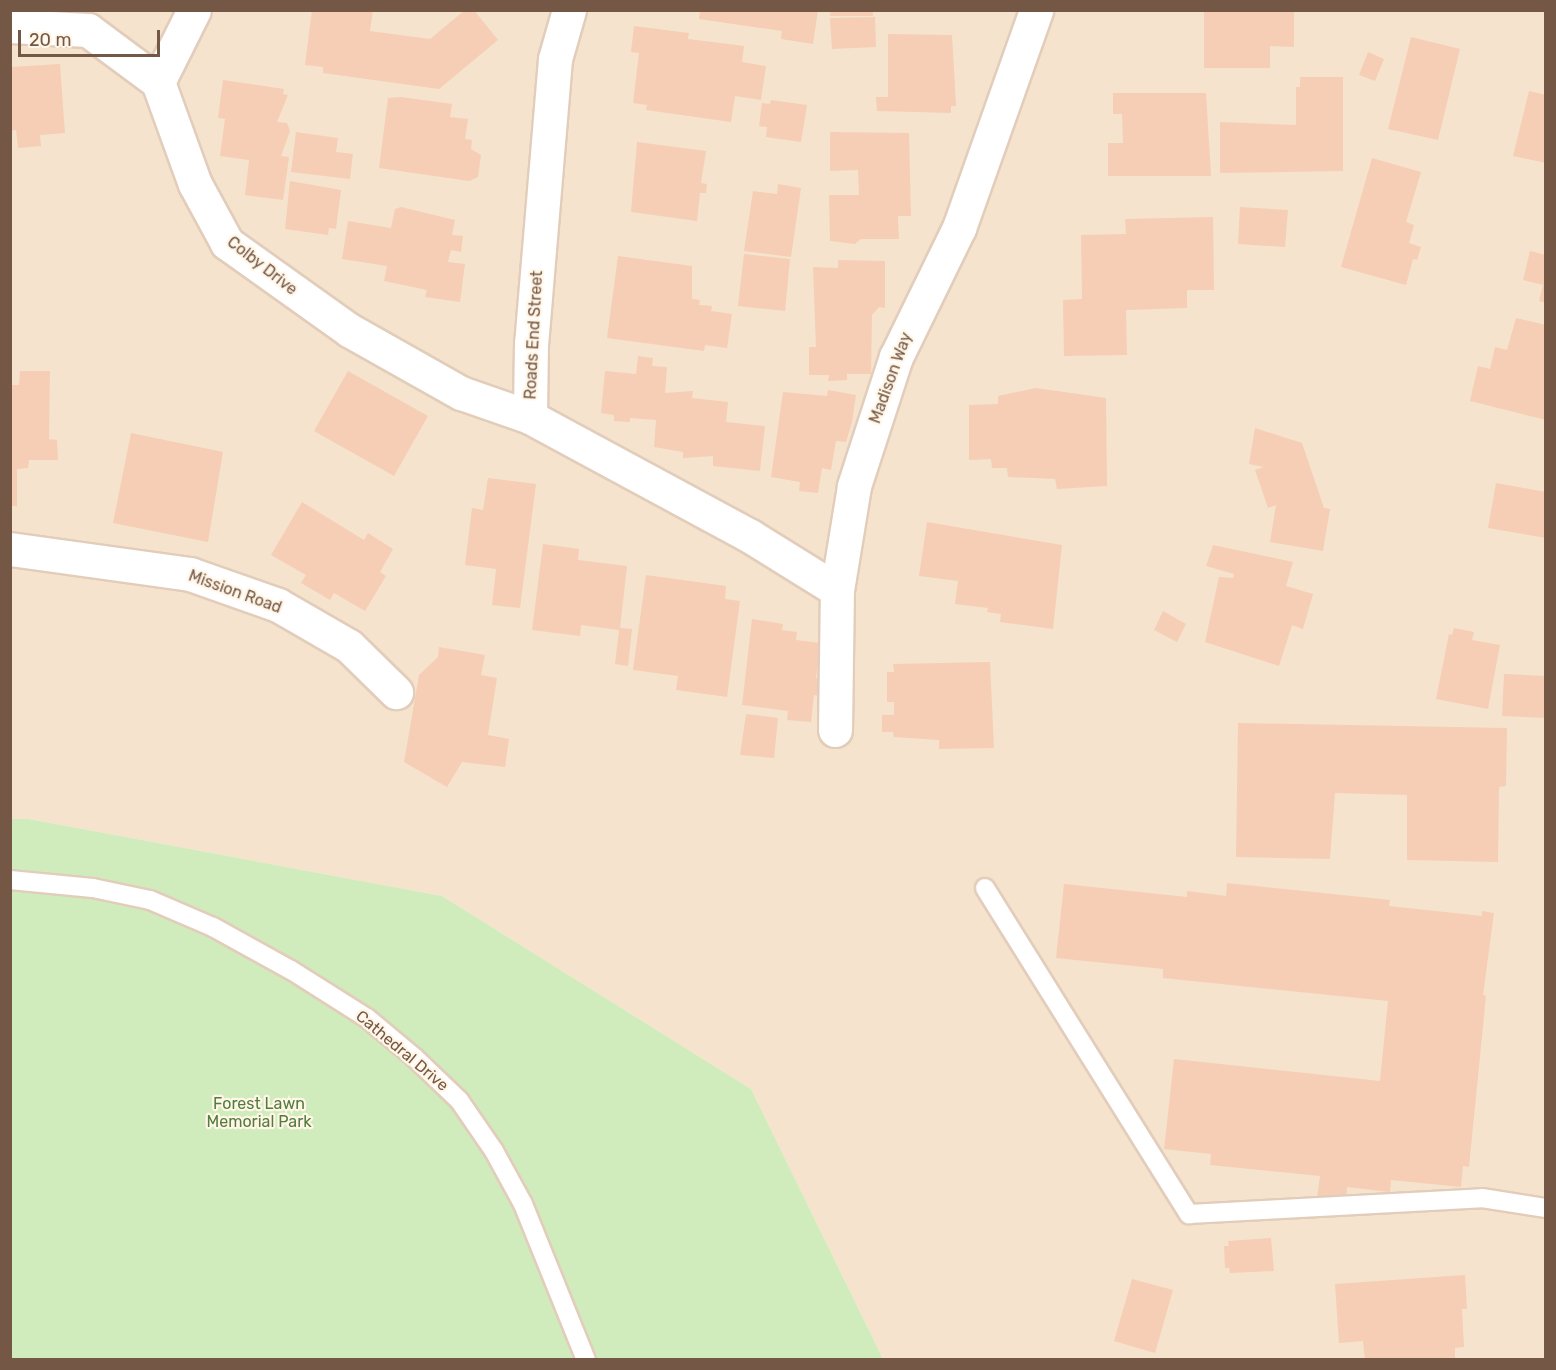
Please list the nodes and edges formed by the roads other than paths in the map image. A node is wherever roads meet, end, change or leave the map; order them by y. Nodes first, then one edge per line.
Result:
1 (194, 10) edge
2 (569, 10) edge
3 (1036, 10) edge
4 (10, 26) edge
5 (158, 82) junction
6 (530, 417) junction
7 (10, 549) edge
8 (837, 590) junction
9 (396, 692) dead end
10 (835, 730) dead end
11 (10, 880) edge
12 (985, 888) dead end
13 (1545, 1208) edge
14 (586, 1359) edge

1 - 5 street
2 - 6 street, Roads End Street
3 - 8 street, Madison Way
4 - 5 street
5 - 6 street, Colby Drive
6 - 8 street, Roads End Street
7 - 9 street, Mission Road
8 - 10 street, Madison Way
11 - 14 lane, Cathedral Drive
12 - 13 lane

